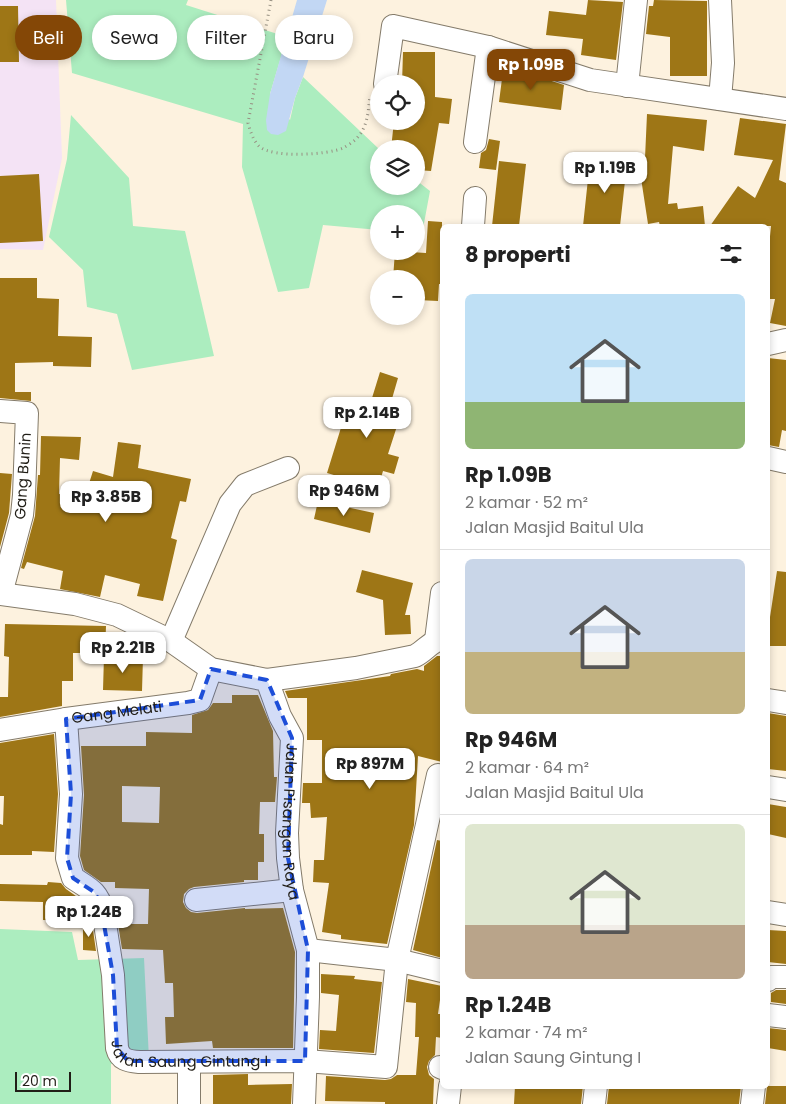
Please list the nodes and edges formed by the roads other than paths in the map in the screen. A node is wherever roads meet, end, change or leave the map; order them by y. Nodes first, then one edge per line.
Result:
1 (636, 0) edge
2 (720, 0) edge
3 (488, 47) junction
4 (381, 75) edge
5 (628, 86) junction
6 (720, 99) junction
7 (786, 109) edge
8 (475, 142) dead end
9 (475, 198) dead end
10 (473, 224) edge
11 (786, 340) edge
12 (770, 344) edge
13 (0, 411) edge
14 (770, 458) edge
15 (786, 462) edge
16 (288, 468) dead end
17 (1, 594) edge
18 (440, 624) edge
19 (439, 640) edge
20 (171, 641) junction
21 (211, 669) junction
22 (267, 680) junction
23 (770, 700) edge
24 (786, 703) edge
25 (66, 719) junction
26 (0, 730) edge
27 (438, 775) dead end
28 (770, 787) edge
29 (786, 790) edge
30 (292, 890) junction
31 (196, 900) dead end
32 (770, 912) edge
33 (786, 915) edge
34 (308, 950) junction
35 (397, 960) junction
36 (440, 971) edge
37 (786, 977) edge
38 (770, 978) edge
39 (770, 1015) edge
40 (786, 1017) edge
41 (305, 1061) junction
42 (189, 1062) junction
43 (446, 1089) edge
44 (596, 1089) edge
45 (754, 1089) edge
46 (189, 1104) edge
47 (304, 1104) edge
48 (448, 1104) edge
49 (594, 1104) edge
50 (752, 1104) edge

1 - 5 street
2 - 6 street
3 - 4 street
3 - 5 street
3 - 8 street
5 - 6 street
6 - 7 street
9 - 10 street
11 - 12 street
13 - 17 street, Gang Bunin
14 - 15 street
16 - 20 street
17 - 20 street
18 - 19 street
19 - 22 street
20 - 21 street
21 - 22 street
21 - 25 street, Gang Melati
22 - 30 street, Jalan Pisangan Raya
23 - 24 street
25 - 26 street, Gang Melati
25 - 42 street, Jalan Saung Gintung I
27 - 35 street
28 - 29 street
30 - 31 street
30 - 34 street, Jalan Pisangan Raya
32 - 33 street
34 - 35 street
34 - 41 street, Jalan Pisangan Raya
35 - 36 street
35 - 41 street, Jalan Saung Gintung I
37 - 38 street
39 - 40 street
41 - 42 street, Jalan Saung Gintung I
41 - 47 street, Jalan Pisangan Raya
42 - 46 street
43 - 48 street
44 - 49 street
45 - 50 street

